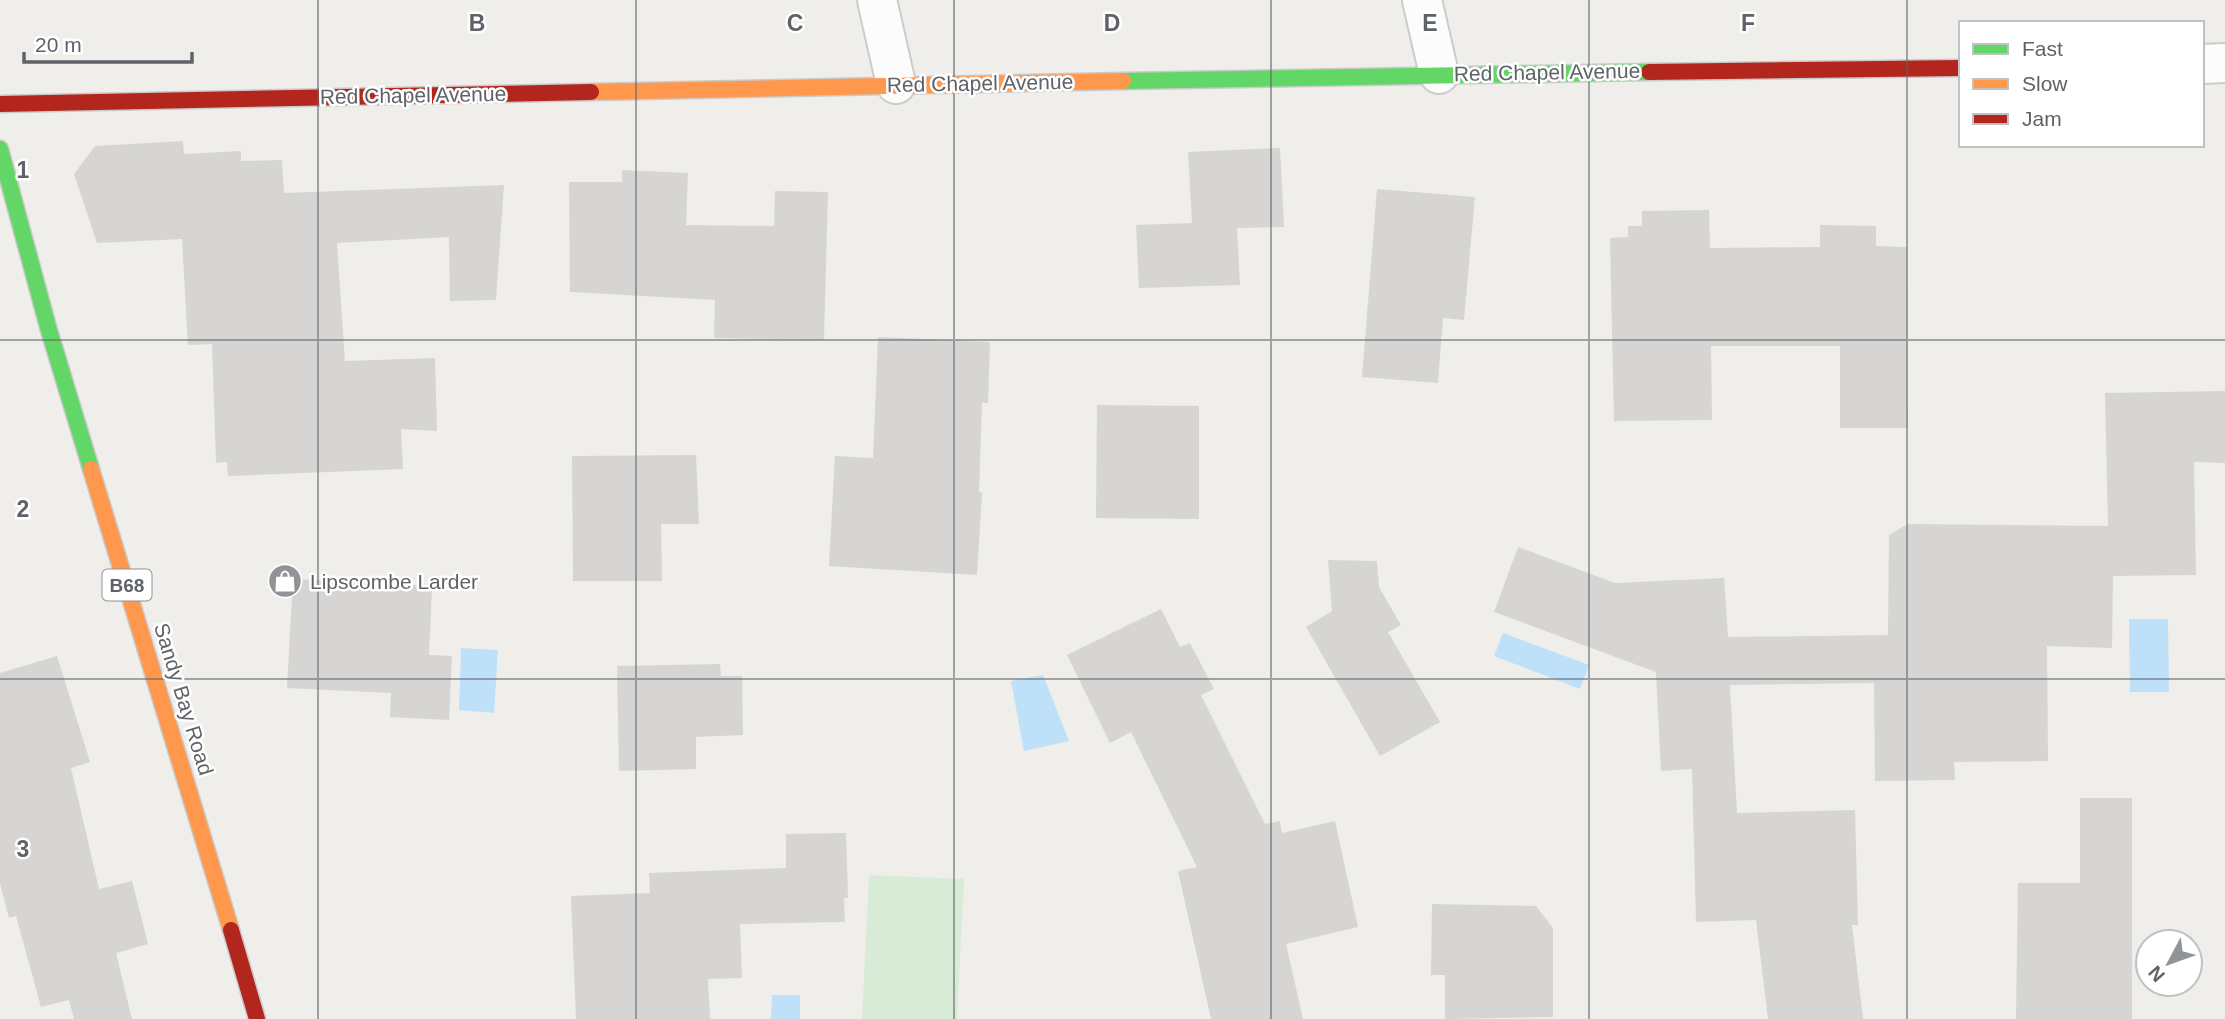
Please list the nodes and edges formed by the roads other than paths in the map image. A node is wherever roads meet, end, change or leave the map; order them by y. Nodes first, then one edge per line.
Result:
1 (877, 0) edge
2 (1422, 0) edge
3 (2204, 64) edge
4 (2225, 64) edge
5 (1959, 68) edge
6 (1439, 74) junction
7 (896, 84) junction
8 (0, 104) edge
9 (0, 149) edge
10 (257, 1019) edge

1 - 7 street
2 - 6 street
3 - 4 street
5 - 6 street, Red Chapel Avenue
6 - 7 street, Red Chapel Avenue
7 - 8 street, Red Chapel Avenue
9 - 10 street, Sandy Bay Road / B68

